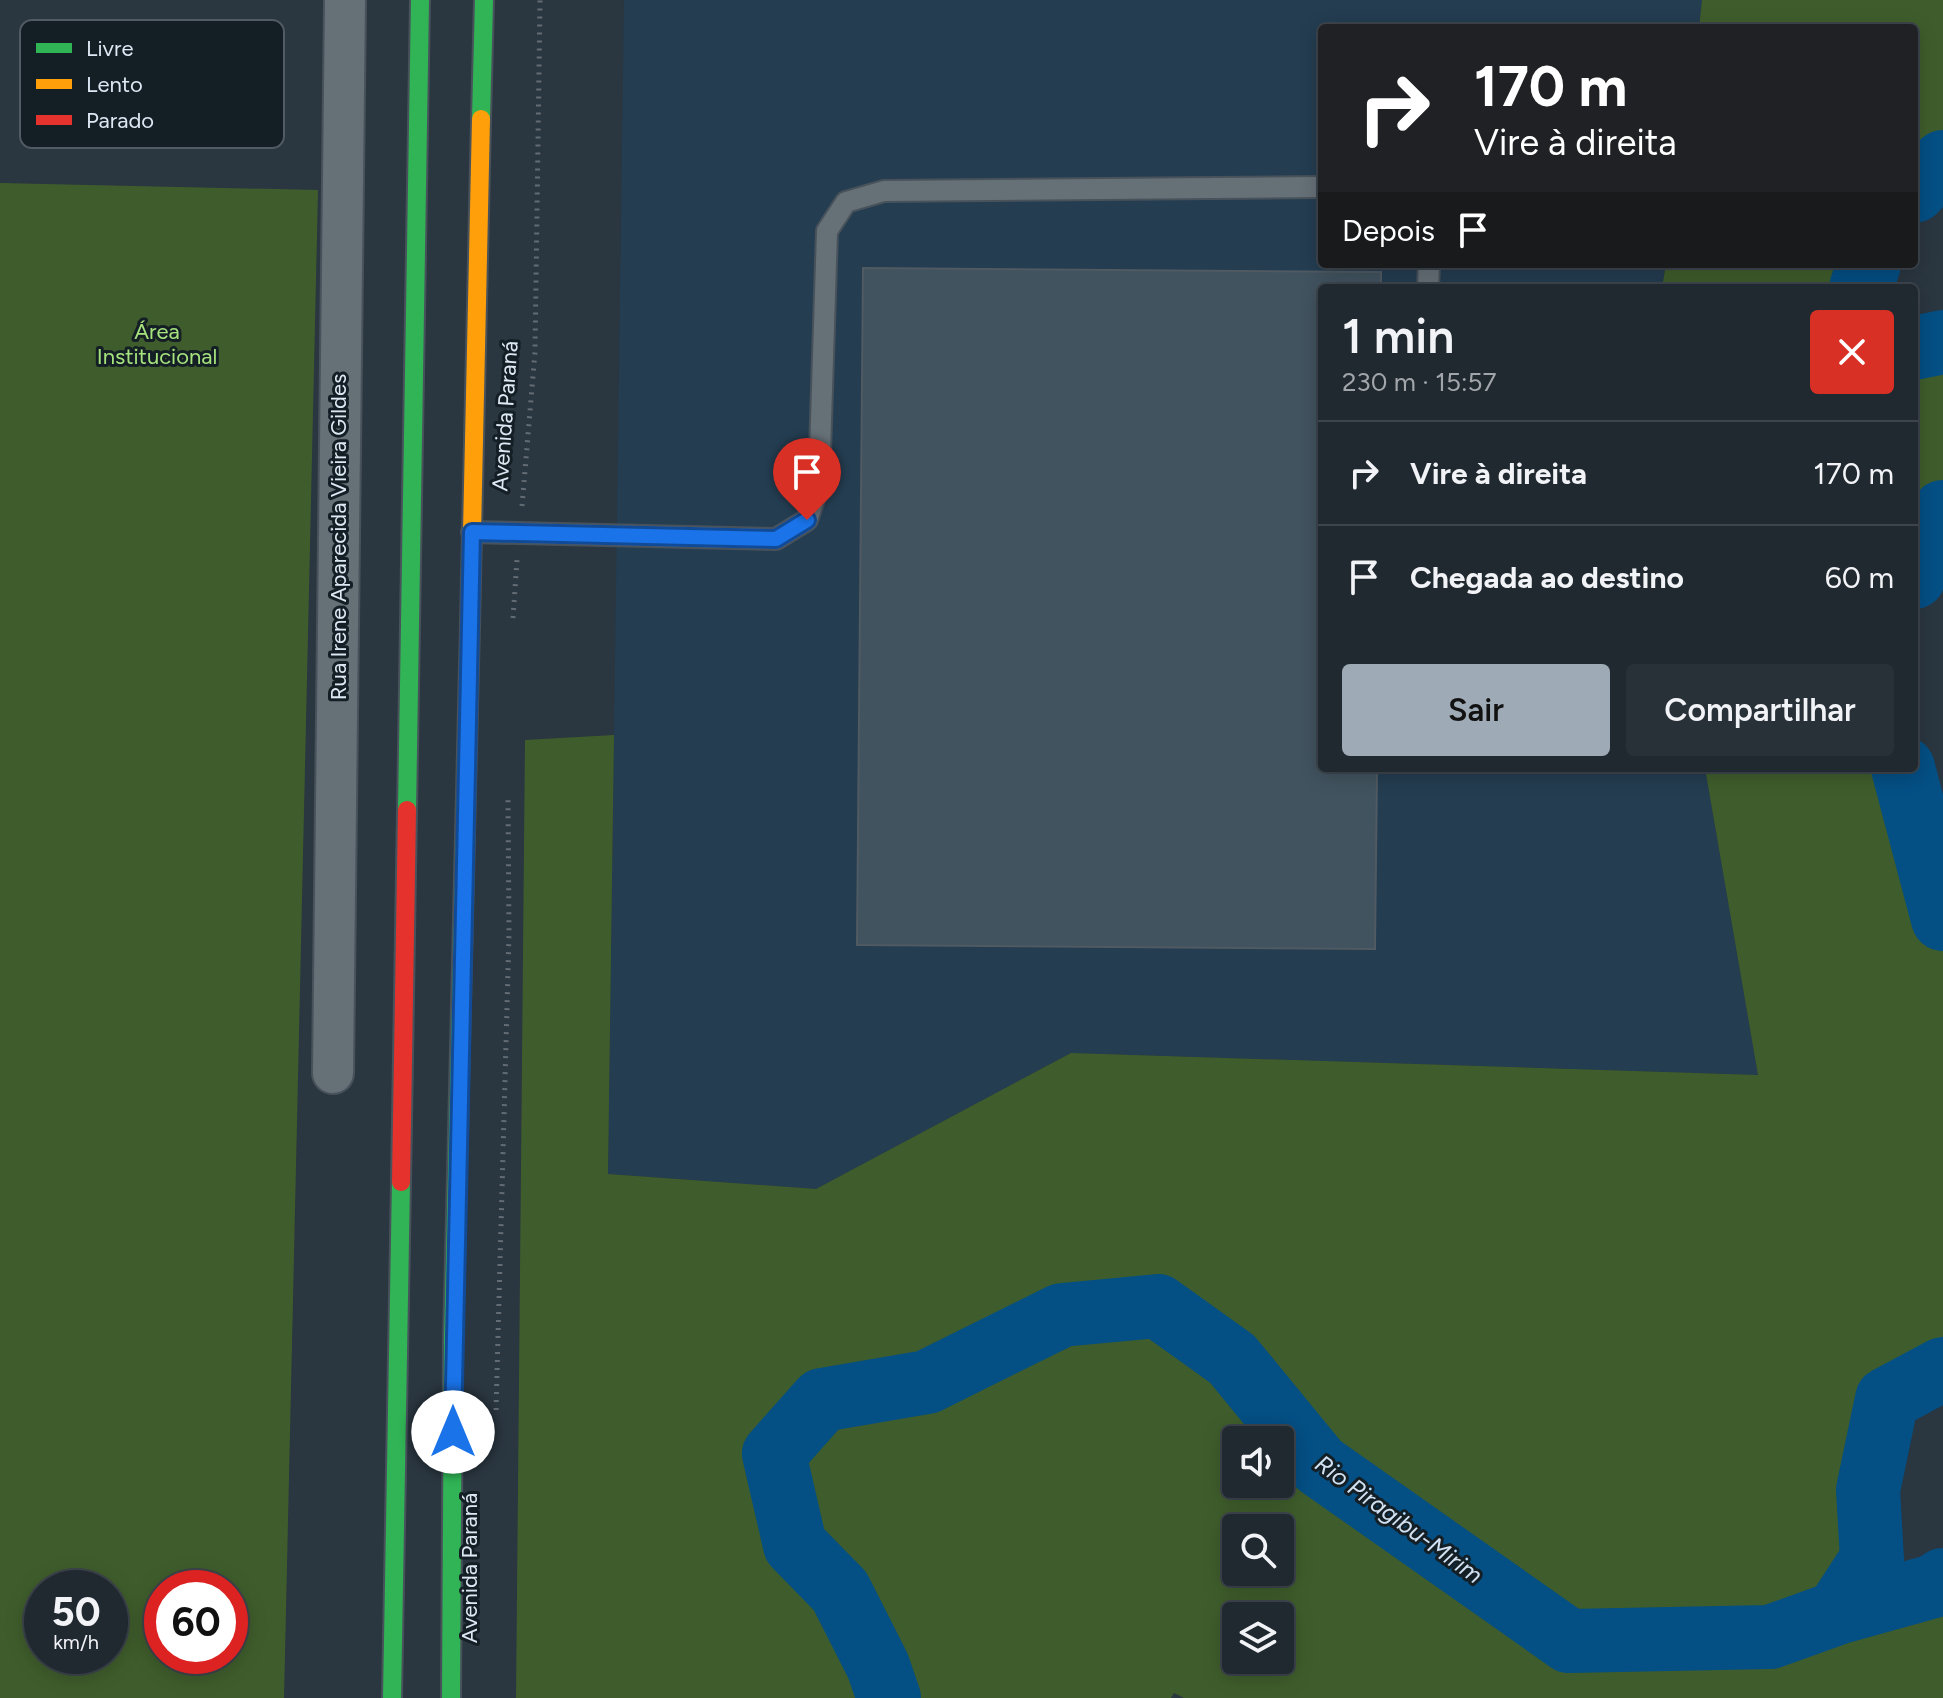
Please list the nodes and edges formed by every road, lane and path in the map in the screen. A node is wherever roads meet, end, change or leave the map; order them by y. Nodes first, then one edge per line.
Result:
1 (345, 0) edge
2 (420, 0) edge
3 (484, 0) edge
4 (540, 0) edge
5 (1318, 187) edge
6 (472, 532) junction
7 (520, 533) junction
8 (512, 621) dead end
9 (508, 790) dead end
10 (333, 1073) dead end
11 (495, 1417) dead end
12 (392, 1698) edge
13 (451, 1698) edge

1 - 10 street, Rua Irene Aparecida Vieira Gildes
2 - 12 main road
3 - 6 main road, Avenida Paraná
4 - 7 path, Avenida Paraná
5 - 7 lane
6 - 7 lane
6 - 13 main road, Avenida Paraná
7 - 8 path, Avenida Paraná
9 - 11 path

